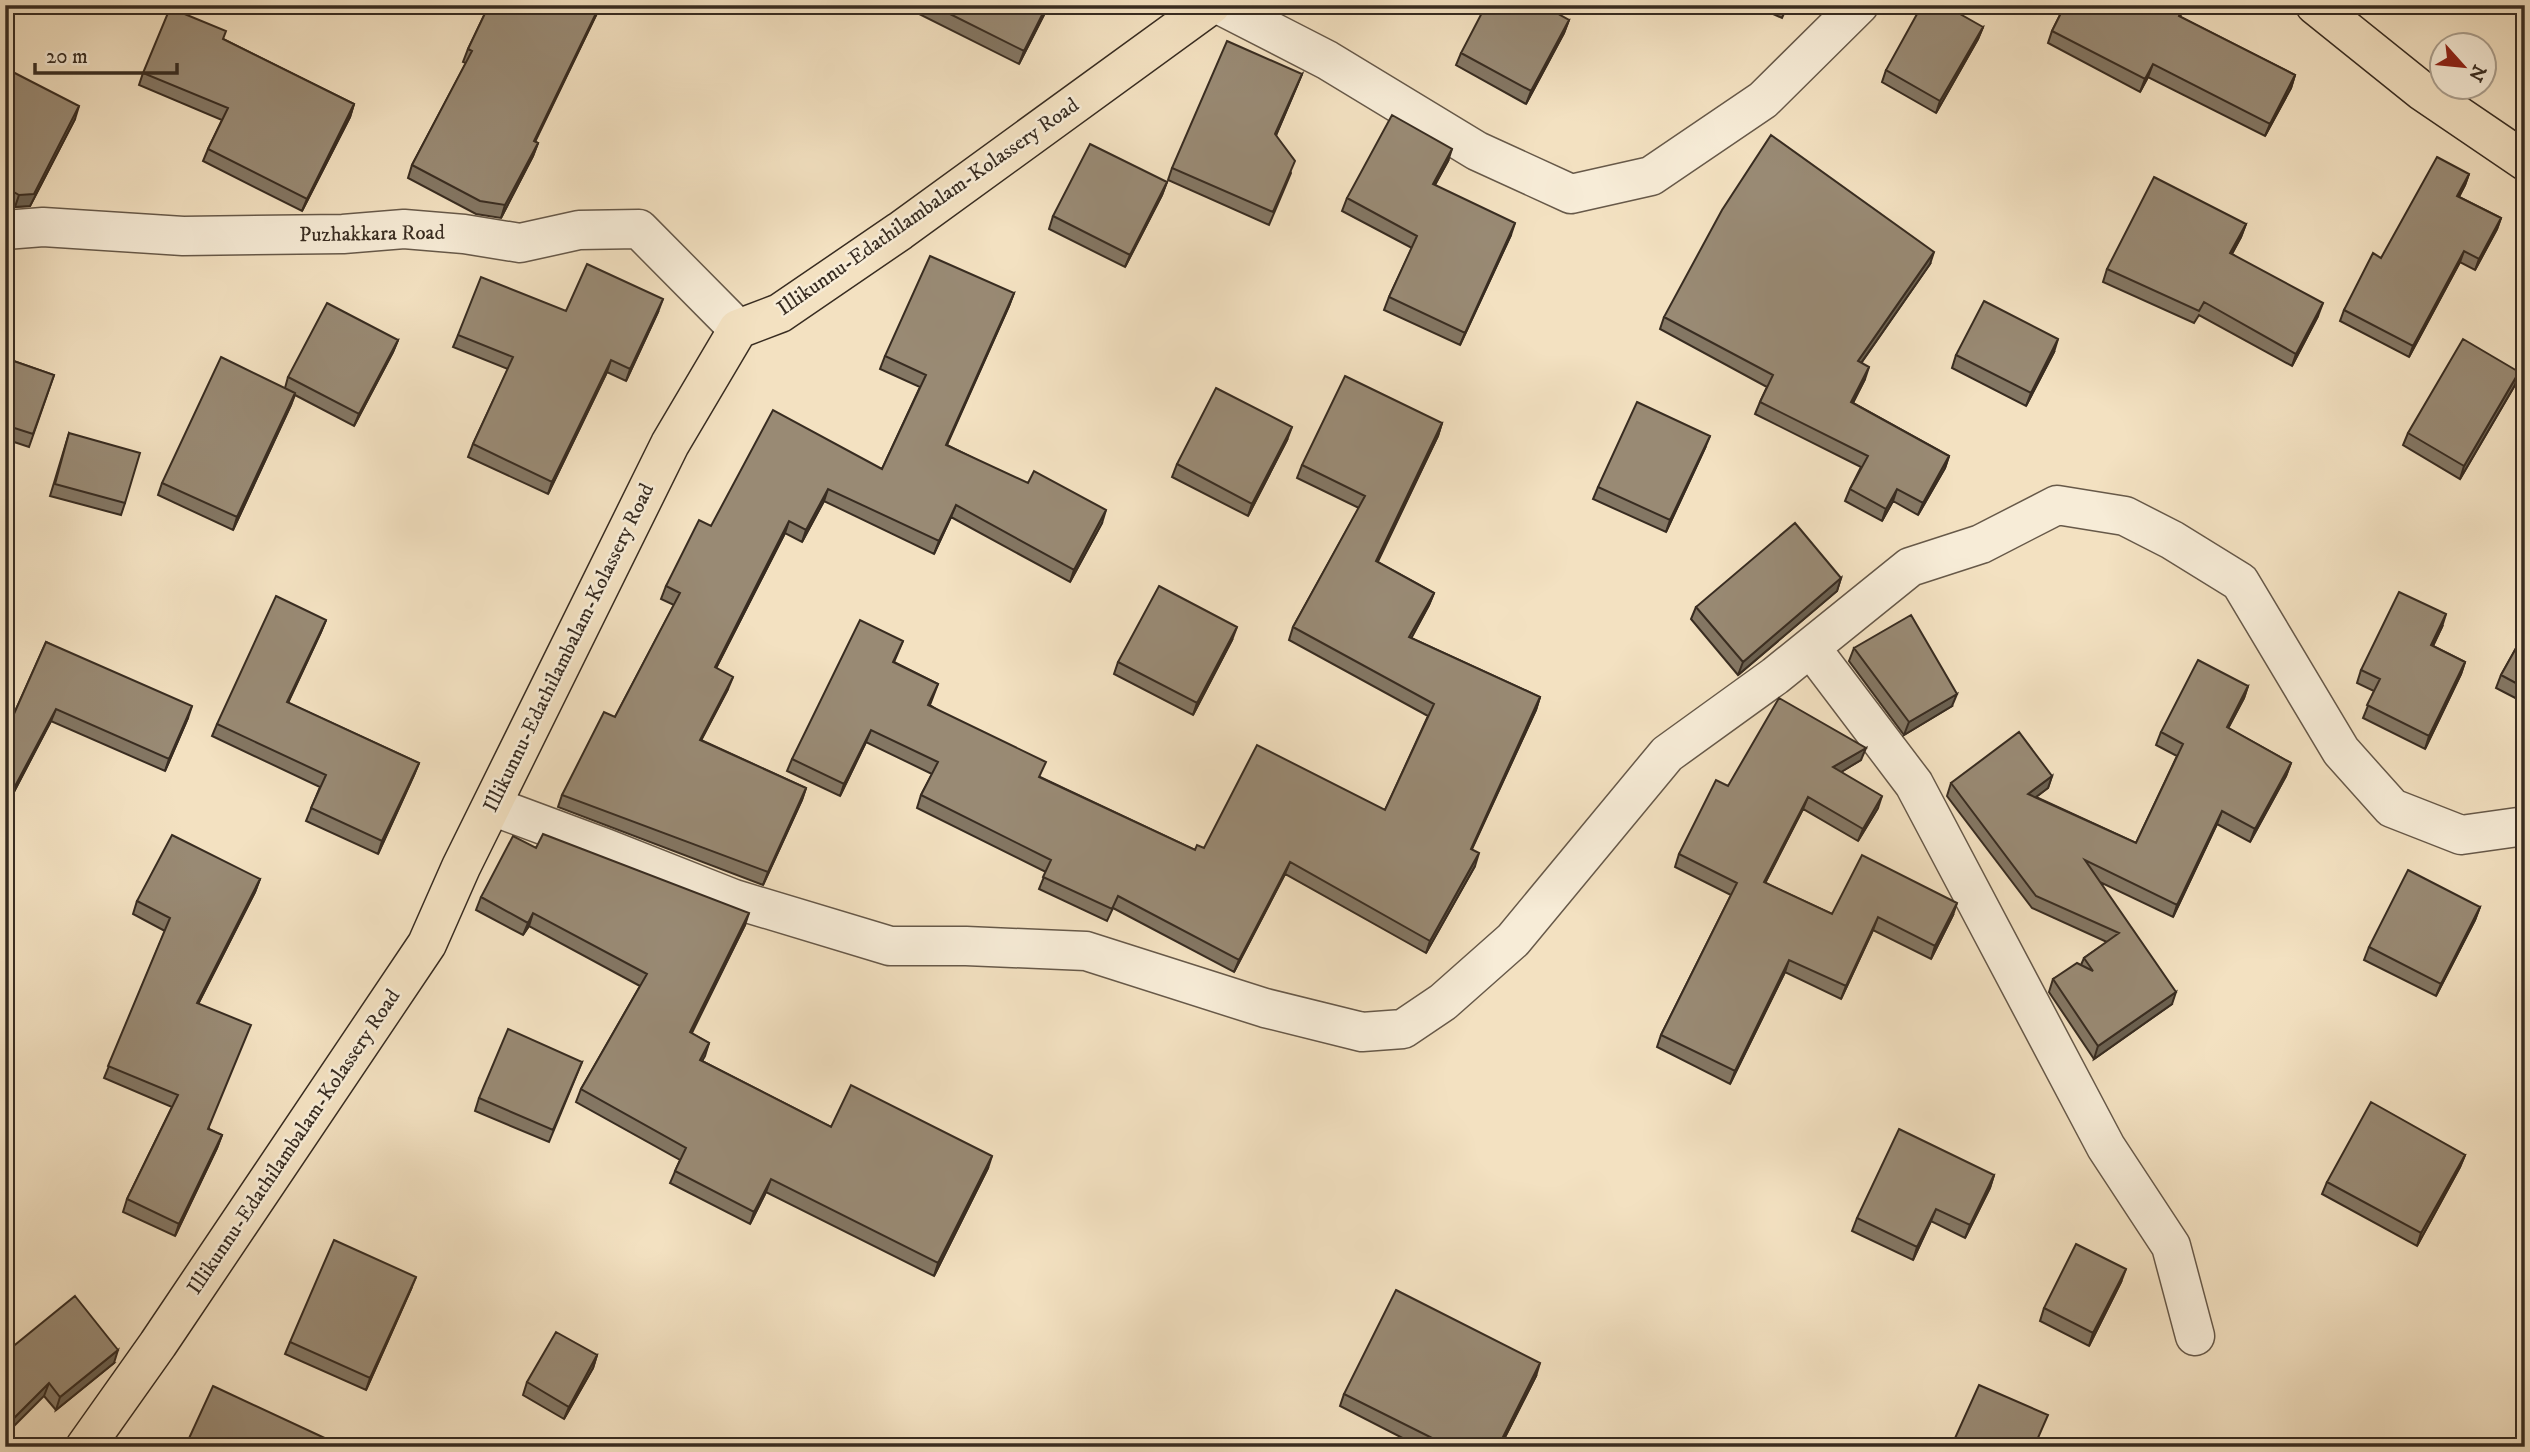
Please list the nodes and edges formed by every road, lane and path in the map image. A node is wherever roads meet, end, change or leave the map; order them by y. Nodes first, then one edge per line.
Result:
1 (1211, 5) edge
2 (1220, 5) edge
3 (1859, 5) edge
4 (2315, 5) edge
5 (2525, 161) edge
6 (5, 230) edge
7 (738, 329) junction
8 (1811, 648) junction
9 (492, 806) junction
10 (2525, 826) edge
11 (2195, 1336) dead end
12 (85, 1447) edge

1 - 7 main road, Illikunnu-Edathilambalam-Kolassery Road
2 - 3 street
4 - 5 main road
6 - 7 street, Puzhakkara Road
7 - 9 main road, Illikunnu-Edathilambalam-Kolassery Road
8 - 9 street
8 - 10 street
8 - 11 street
9 - 12 main road, Illikunnu-Edathilambalam-Kolassery Road

